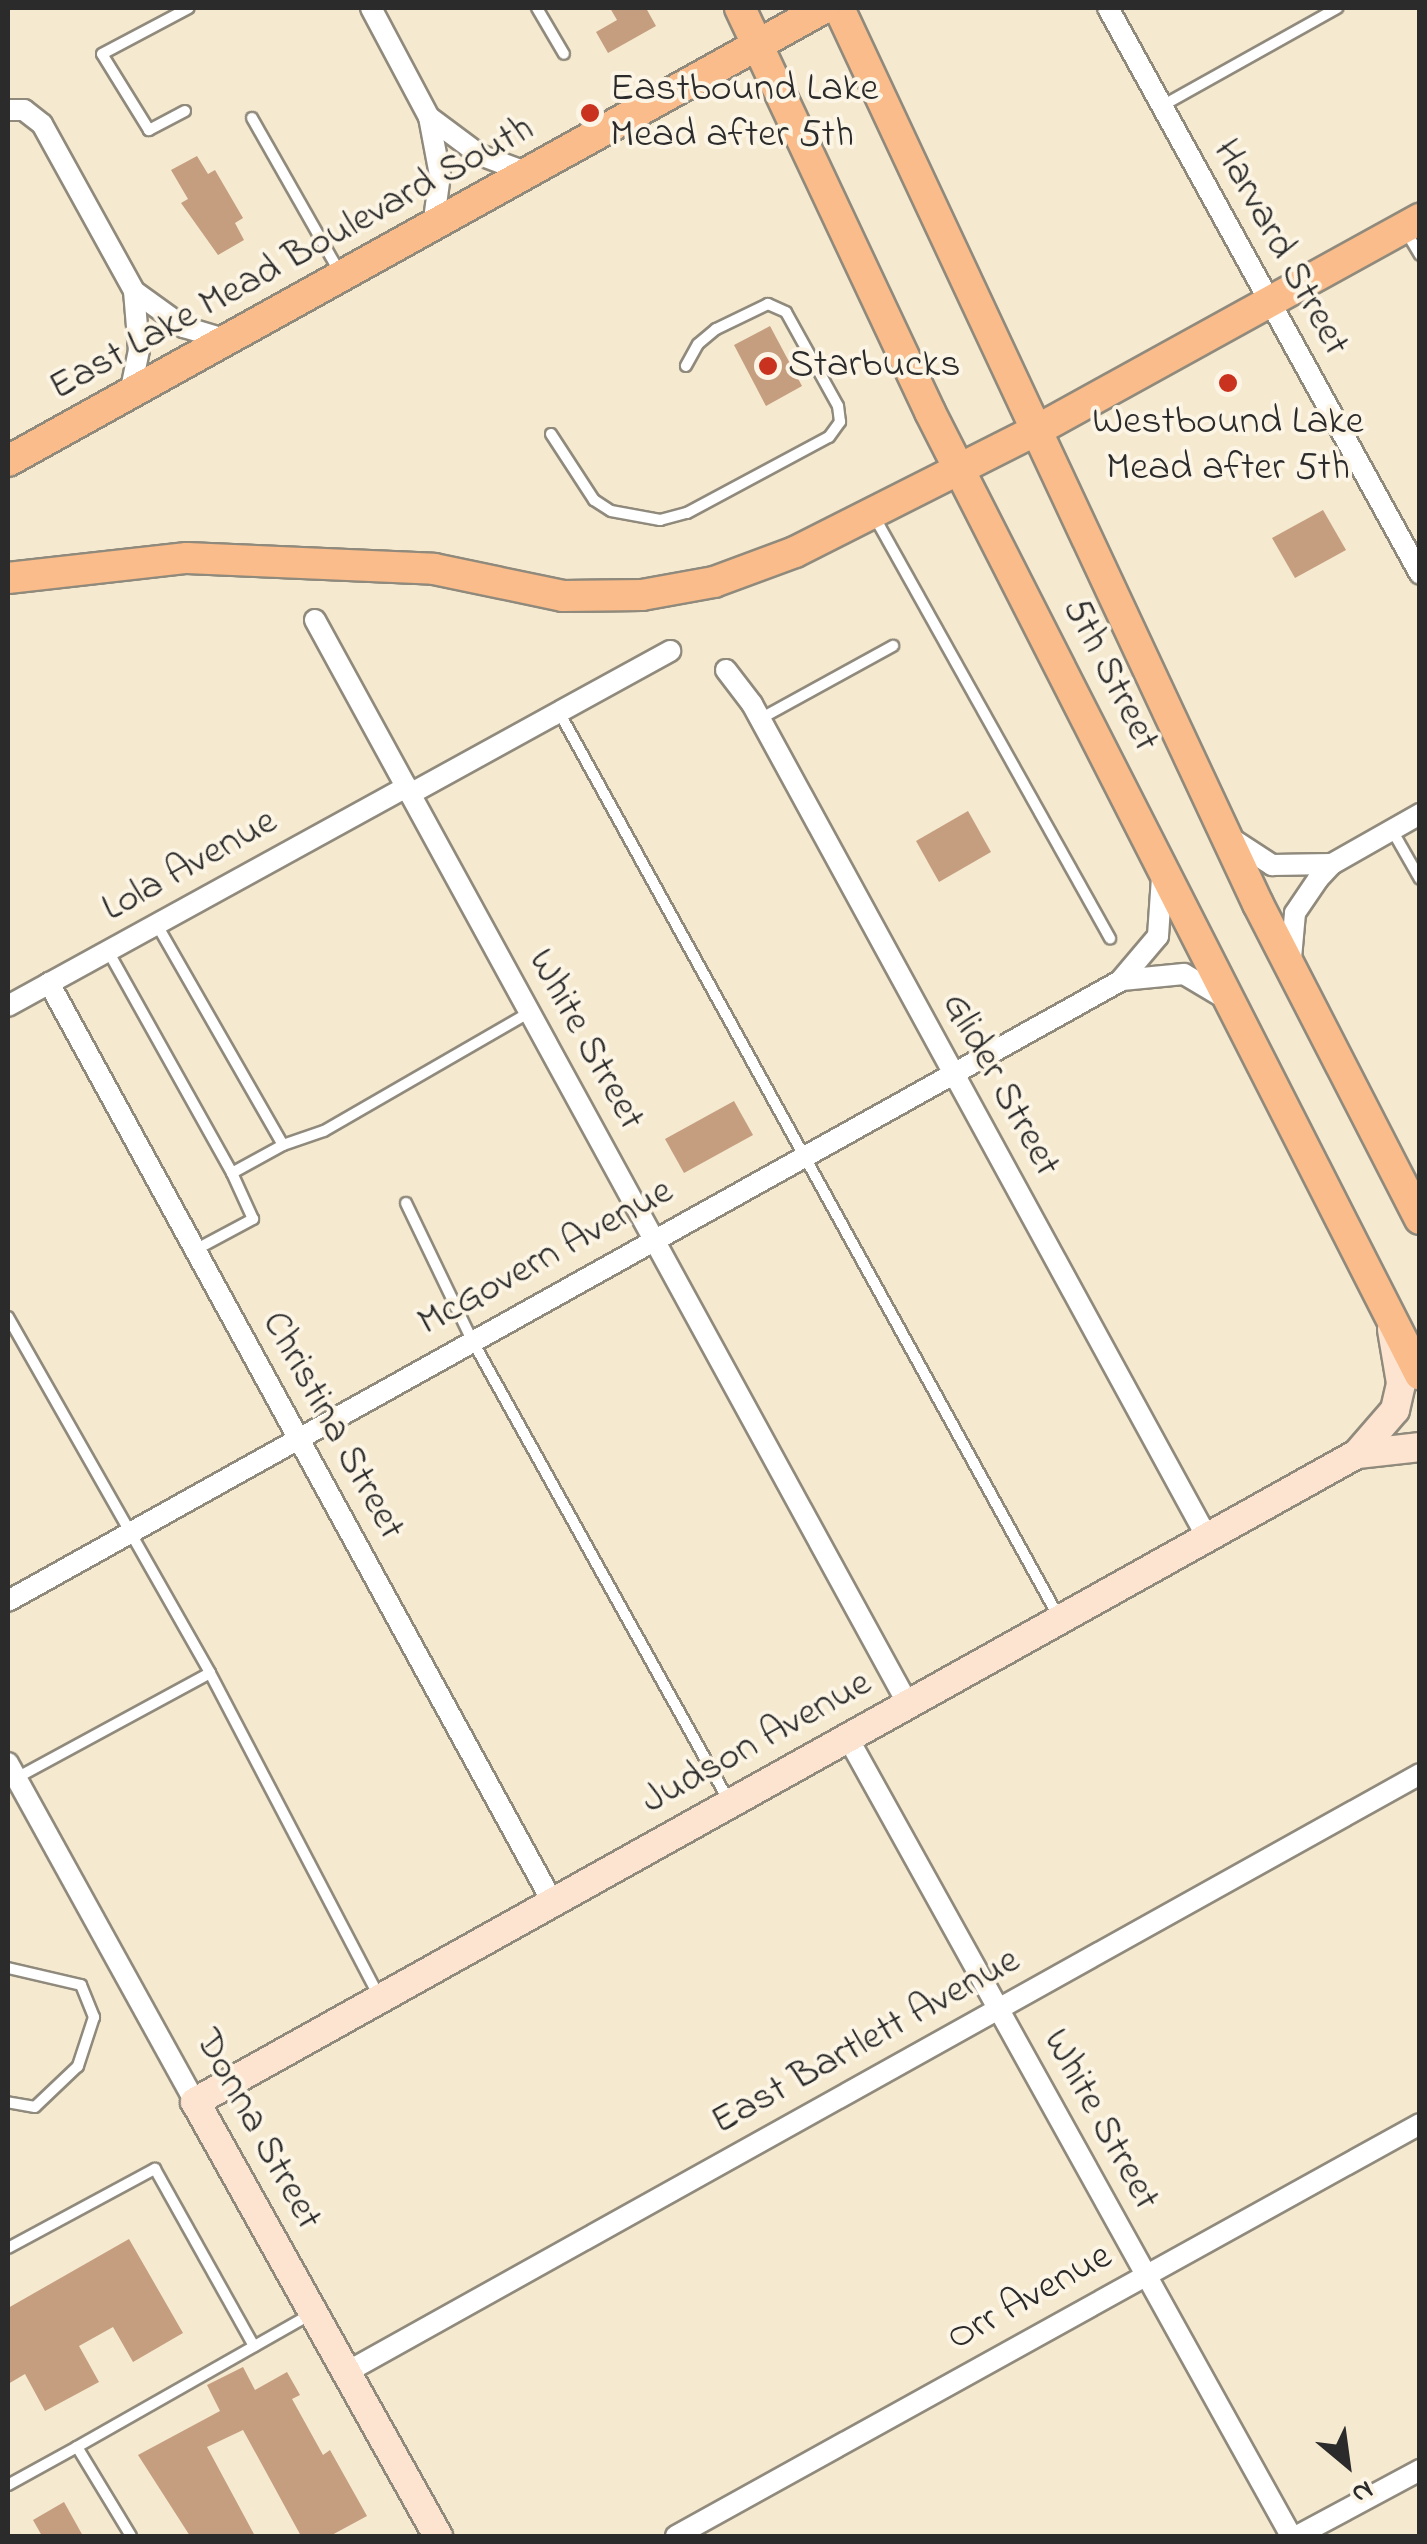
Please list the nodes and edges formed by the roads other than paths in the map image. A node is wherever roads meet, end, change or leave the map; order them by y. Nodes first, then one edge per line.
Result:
1 (189, 8) edge
2 (371, 8) edge
3 (538, 8) edge
4 (740, 8) edge
5 (824, 8) edge
6 (839, 8) edge
7 (1108, 8) edge
8 (1336, 8) edge
9 (756, 42) junction
10 (564, 54) dead end
11 (1162, 106) junction
12 (16, 110) edge
13 (185, 111) dead end
14 (429, 117) junction
15 (252, 118) dead end
16 (528, 173) junction
17 (1412, 223) edge
18 (433, 227) junction
19 (1420, 255) edge
20 (342, 276) junction
21 (134, 291) junction
22 (1270, 301) junction
23 (227, 340) junction
24 (686, 366) dead end
25 (130, 394) junction
26 (1040, 429) junction
27 (552, 434) dead end
28 (8, 462) edge
29 (958, 468) junction
30 (870, 511) junction
31 (1420, 574) edge
32 (8, 578) edge
33 (315, 620) dead end
34 (892, 646) dead end
35 (670, 651) dead end
36 (726, 670) dead end
37 (558, 712) junction
38 (760, 719) junction
39 (408, 790) junction
40 (1420, 814) edge
41 (1392, 830) junction
42 (1225, 832) junction
43 (1162, 862) junction
44 (1332, 864) junction
45 (1420, 879) edge
46 (156, 924) junction
47 (1110, 938) dead end
48 (108, 950) junction
49 (1291, 968) junction
50 (1120, 980) junction
51 (49, 983) junction
52 (8, 1006) edge
53 (1230, 1008) junction
54 (530, 1012) junction
55 (954, 1072) junction
56 (283, 1145) junction
57 (800, 1156) junction
58 (232, 1173) junction
59 (406, 1202) dead end
60 (1420, 1220) edge
61 (653, 1238) junction
62 (195, 1250) junction
63 (8, 1317) edge
64 (1389, 1317) junction
65 (472, 1340) junction
66 (1420, 1375) edge
67 (298, 1438) junction
68 (1420, 1447) edge
69 (1357, 1454) junction
70 (129, 1533) junction
71 (1208, 1537) junction
72 (8, 1601) edge
73 (1060, 1620) junction
74 (210, 1673) junction
75 (908, 1704) junction
76 (848, 1738) junction
77 (12, 1770) edge
78 (1420, 1774) edge
79 (730, 1804) junction
80 (553, 1902) junction
81 (8, 1968) edge
82 (380, 1999) junction
83 (997, 2008) junction
84 (195, 2102) junction
85 (10, 2104) edge
86 (1420, 2124) edge
87 (8, 2248) edge
88 (1146, 2274) junction
89 (313, 2312) junction
90 (254, 2346) junction
91 (347, 2372) junction
92 (76, 2447) junction
93 (1420, 2470) edge
94 (8, 2485) edge
95 (131, 2536) edge
96 (438, 2536) edge
97 (676, 2536) edge
98 (1294, 2536) edge

1 - 13 lane
2 - 14 street
3 - 10 lane
4 - 9 main road, 5th Street
5 - 9 main road, East Lake Mead Boulevard South
6 - 26 main road, 5th Street
7 - 11 street, Harvard Street
8 - 11 lane
9 - 16 main road, East Lake Mead Boulevard South
9 - 29 main road, 5th Street
11 - 22 street, Harvard Street
12 - 21 street
14 - 16 street
14 - 18 street
15 - 20 lane
16 - 18 main road, East Lake Mead Boulevard South
17 - 19 lane
17 - 22 main road
18 - 20 main road, East Lake Mead Boulevard South
20 - 23 main road, East Lake Mead Boulevard South
21 - 23 street
21 - 25 street
22 - 26 main road
22 - 31 street, Harvard Street
23 - 25 main road, East Lake Mead Boulevard South
24 - 27 lane
25 - 28 main road, East Lake Mead Boulevard South
26 - 29 main road
26 - 42 main road, 5th Street
29 - 30 main road
29 - 43 main road, 5th Street
30 - 32 main road
30 - 47 lane
33 - 39 street, White Street
34 - 38 lane
35 - 37 street, Lola Avenue
36 - 38 street, Glider Street
37 - 39 street, Lola Avenue
37 - 57 lane
38 - 55 street, Glider Street
39 - 46 street, Lola Avenue
39 - 54 street, White Street
40 - 41 street
41 - 44 street
41 - 45 lane
42 - 44 street
42 - 49 main road, 5th Street
43 - 50 street, McGovern Avenue
43 - 53 main road, 5th Street
44 - 49 street
46 - 48 street, Lola Avenue
46 - 56 lane
48 - 51 street, Lola Avenue
48 - 58 lane
49 - 60 main road, 5th Street
50 - 53 street, McGovern Avenue
50 - 55 street, McGovern Avenue
51 - 52 street, Lola Avenue
51 - 62 street, Christina Street
53 - 64 main road, 5th Street
54 - 56 lane
54 - 61 street, White Street
55 - 57 street, McGovern Avenue
55 - 71 street, Glider Street
56 - 58 lane
57 - 61 street, McGovern Avenue
57 - 73 lane
58 - 62 lane
59 - 65 lane
61 - 65 street, McGovern Avenue
61 - 75 street, White Street
62 - 67 street, Christina Street
63 - 70 lane
64 - 66 main road, 5th Street
64 - 69 street, Judson Avenue
65 - 67 street, McGovern Avenue
65 - 79 lane
67 - 70 street, McGovern Avenue
67 - 80 street, Christina Street
68 - 69 street, Judson Avenue
69 - 71 street, Judson Avenue
70 - 72 street, McGovern Avenue
70 - 74 lane
71 - 73 street, Judson Avenue
73 - 75 street, Judson Avenue
74 - 77 lane
74 - 82 lane
75 - 76 street, Judson Avenue
76 - 79 street, Judson Avenue
76 - 83 street, White Street
77 - 84 street, Donna Street
78 - 83 street, East Bartlett Avenue
79 - 80 street, Judson Avenue
80 - 82 street, Judson Avenue
81 - 85 lane
82 - 84 street, Judson Avenue
83 - 88 street, White Street
83 - 91 street, East Bartlett Avenue
84 - 89 street, Donna Street
86 - 88 street, Orr Avenue
87 - 90 lane
88 - 97 street, Orr Avenue
88 - 98 street, White Street
89 - 90 lane
89 - 91 street, Donna Street
90 - 92 lane
91 - 96 street, Donna Street
92 - 94 lane
92 - 95 lane
93 - 98 street

